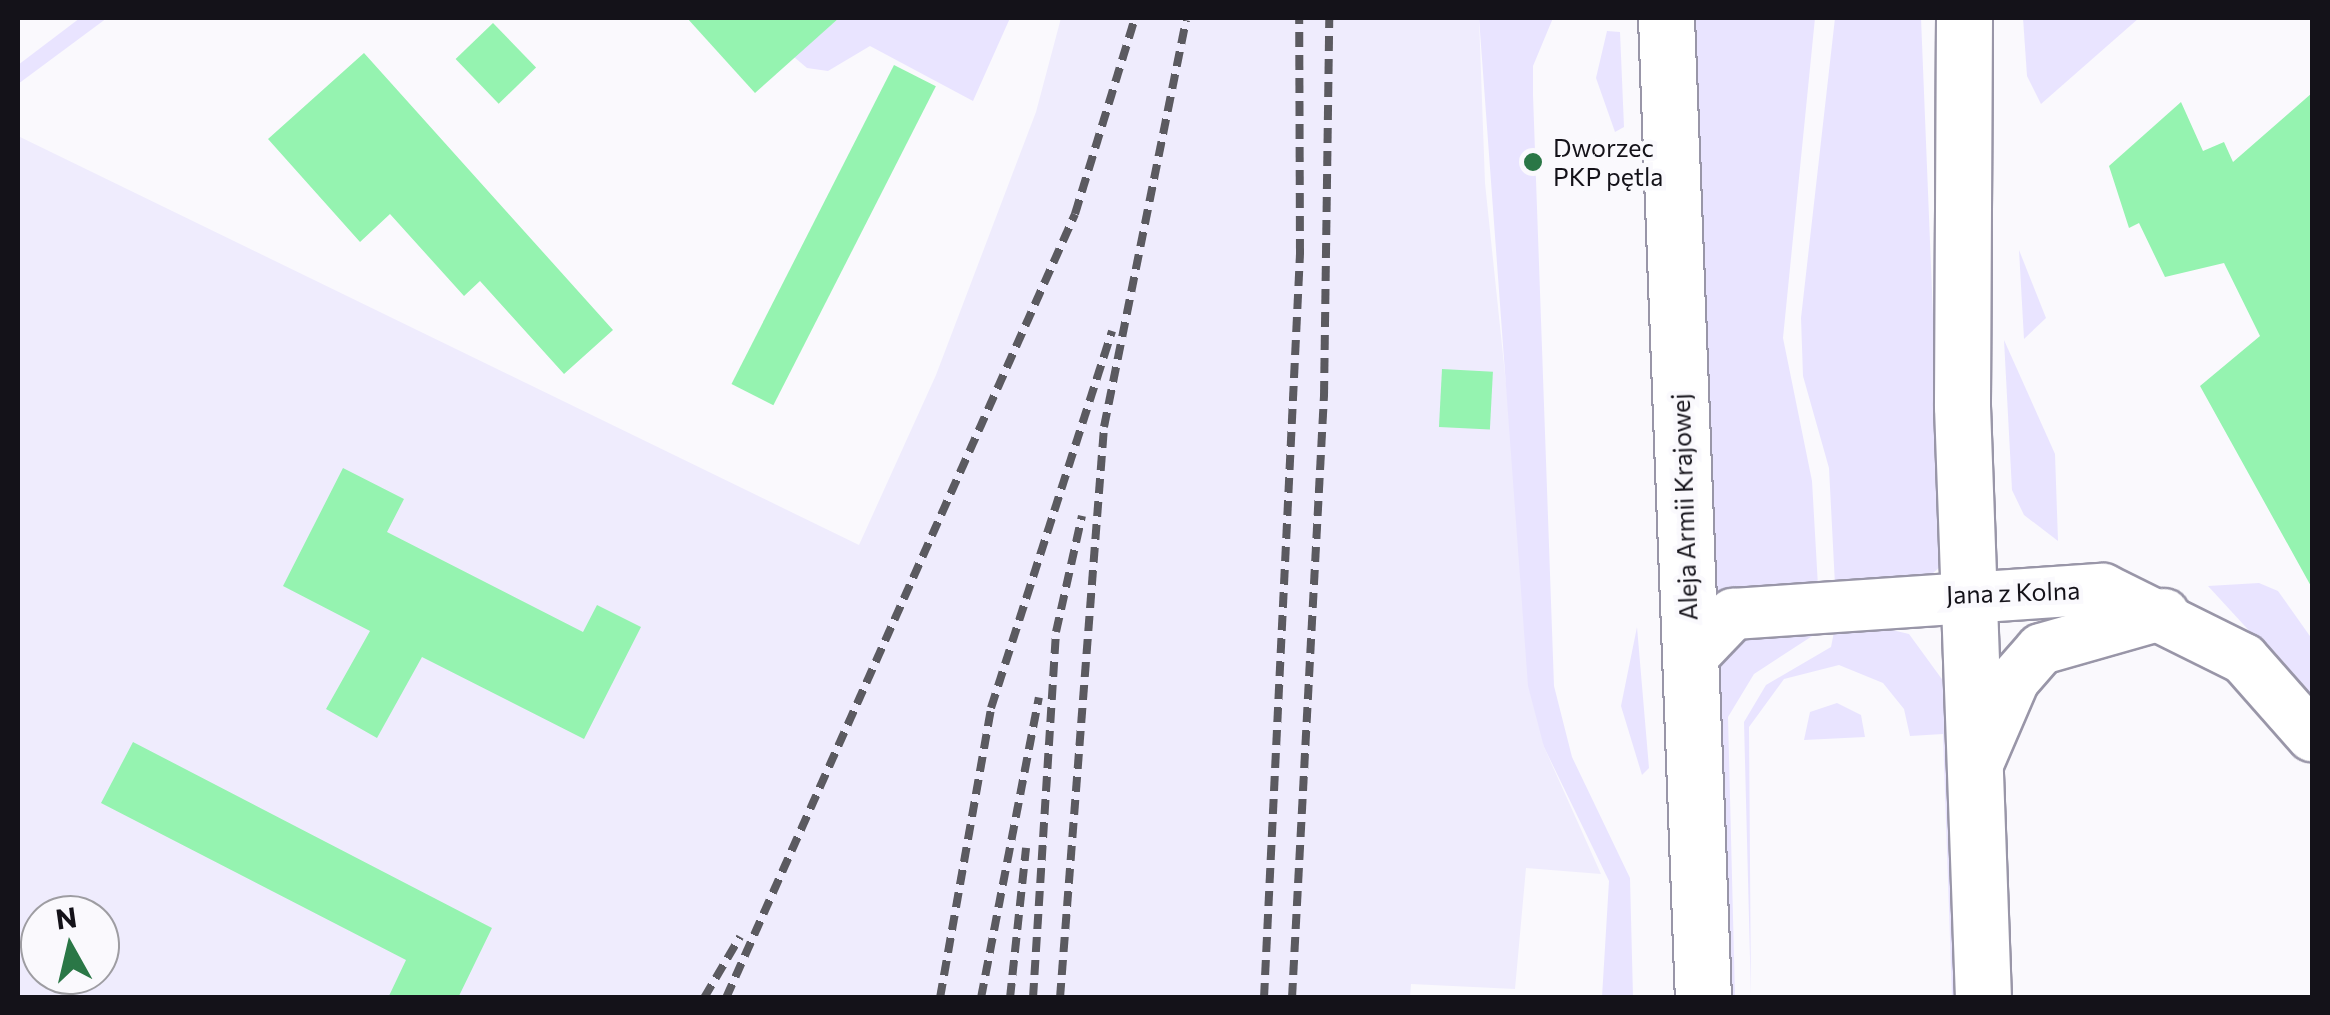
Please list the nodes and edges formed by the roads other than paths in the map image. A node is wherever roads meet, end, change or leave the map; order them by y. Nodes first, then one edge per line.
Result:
1 (1666, 18) edge
2 (1964, 18) edge
3 (1967, 593) junction
4 (2164, 614) junction
5 (1690, 660) junction
6 (2312, 736) edge
7 (1974, 773) junction
8 (1703, 998) edge
9 (1983, 998) edge

1 - 5 street, Aleja Armii Krajowej
2 - 3 street
3 - 4 street, Jana z Kolna
3 - 5 street, Jana z Kolna
3 - 7 street
4 - 6 street, Jana z Kolna
4 - 7 street, Jana z Kolna
5 - 8 street, Aleja Armii Krajowej
7 - 9 street

